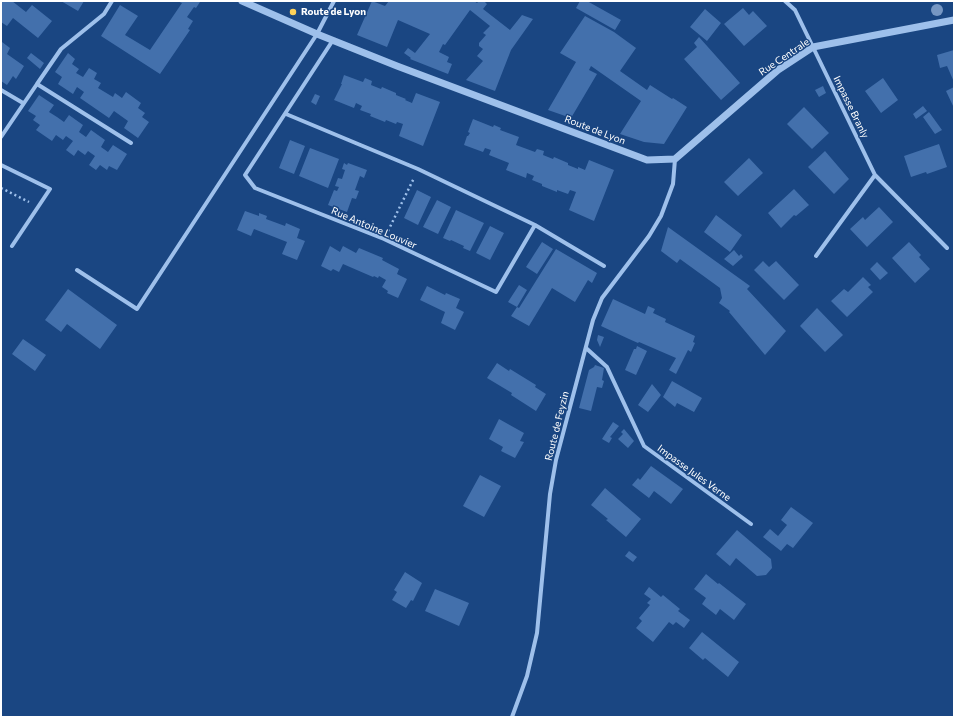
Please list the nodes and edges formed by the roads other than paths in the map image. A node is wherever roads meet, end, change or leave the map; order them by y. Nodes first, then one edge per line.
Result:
1 (112, 1) edge
2 (242, 1) edge
3 (334, 1) edge
4 (785, 1) edge
5 (255, 3) edge
6 (954, 20) edge
7 (317, 34) junction
8 (333, 40) junction
9 (813, 47) junction
10 (37, 84) junction
11 (1, 90) edge
12 (23, 103) junction
13 (286, 114) junction
14 (1, 137) edge
15 (131, 143) dead end
16 (675, 159) junction
17 (1, 165) edge
18 (875, 175) junction
19 (535, 226) junction
20 (12, 246) dead end
21 (947, 248) dead end
22 (816, 256) dead end
23 (604, 266) dead end
24 (77, 270) dead end
25 (586, 348) junction
26 (751, 524) dead end
27 (512, 717) edge

1 - 10 street
2 - 5 street, Route de Lyon
3 - 7 street
4 - 9 street, Impasse Branly
5 - 7 street, Route de Lyon
6 - 9 street, Rue Centrale
7 - 8 street, Route de Lyon
7 - 24 street
8 - 13 street, Rue Antoine Louvier
8 - 16 street, Route de Lyon
9 - 16 street, Rue Centrale
9 - 18 street, Impasse Branly
10 - 12 street
10 - 15 street
11 - 12 street
12 - 14 street
13 - 19 street
13 - 19 street, Rue Antoine Louvier
16 - 25 street, Route de Feyzin
17 - 20 street
18 - 21 street, Impasse Branly
18 - 22 street
19 - 23 street
25 - 26 street, Impasse Jules Verne
25 - 27 street, Route de Feyzin

